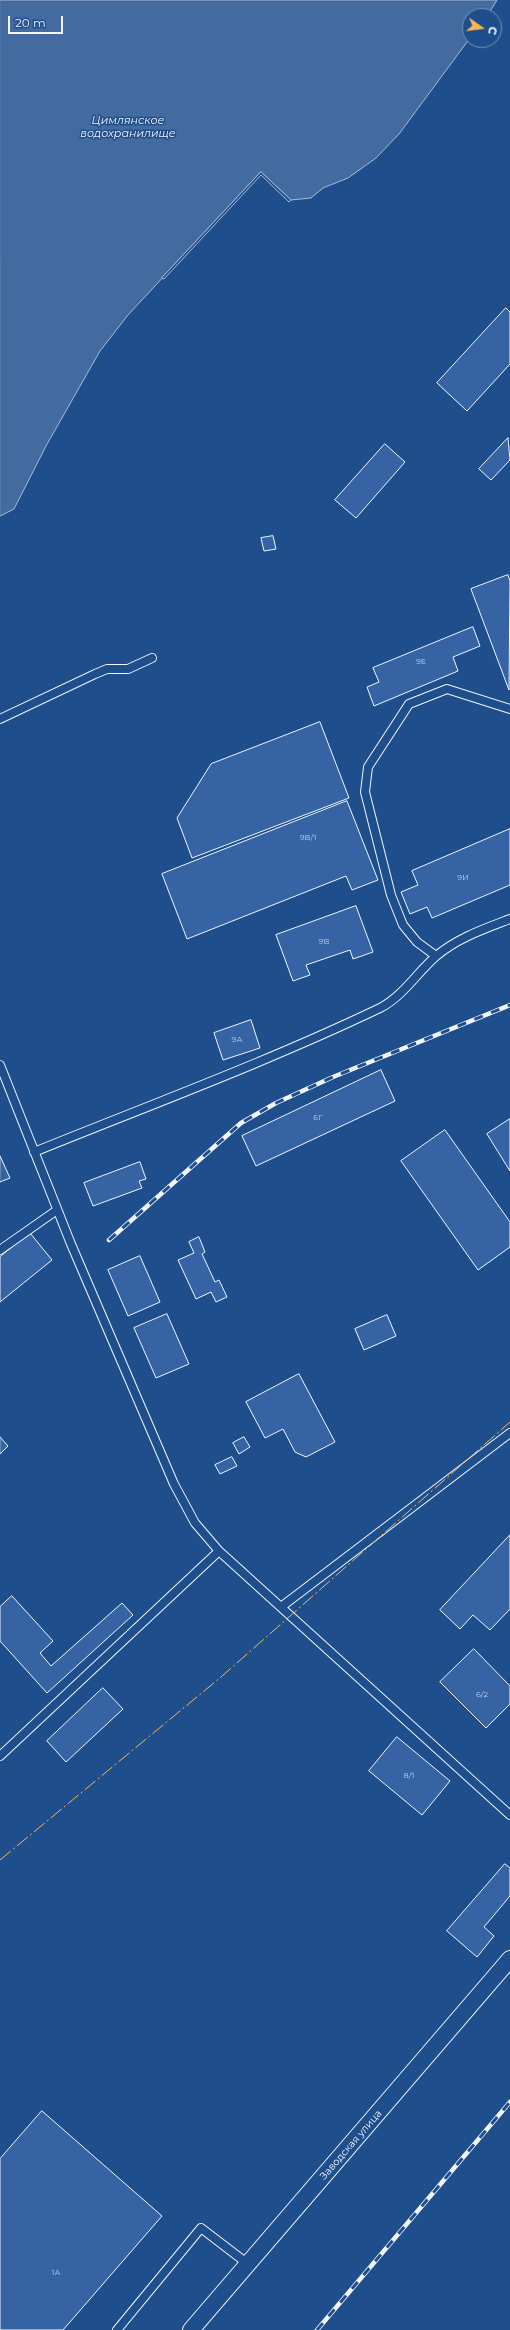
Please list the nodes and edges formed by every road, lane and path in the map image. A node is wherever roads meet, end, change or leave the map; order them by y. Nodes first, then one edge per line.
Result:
1 (152, 658) dead end
2 (510, 709) edge
3 (0, 718) edge
4 (510, 919) edge
5 (436, 956) junction
6 (0, 1065) edge
7 (34, 1152) junction
8 (57, 1210) junction
9 (0, 1250) edge
10 (510, 1433) edge
11 (219, 1551) junction
12 (281, 1607) junction
13 (0, 1756) edge
14 (510, 1815) edge
15 (510, 1959) edge
16 (248, 2264) junction
17 (117, 2330) edge
18 (192, 2330) edge

1 - 3 lane
2 - 5 lane
4 - 5 lane
5 - 7 lane
6 - 7 lane
7 - 8 lane
8 - 9 lane
8 - 11 lane
10 - 12 lane
11 - 12 lane
11 - 13 lane
12 - 14 lane
15 - 16 street, Заводская улица
16 - 17 lane
16 - 18 street, Заводская улица

